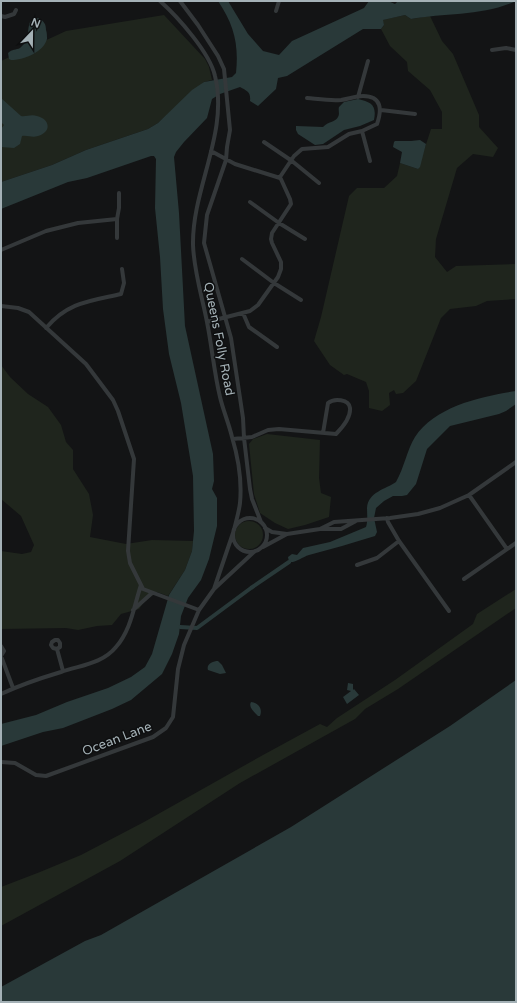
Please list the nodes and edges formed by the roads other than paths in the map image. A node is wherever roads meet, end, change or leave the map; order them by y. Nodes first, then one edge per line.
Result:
1 (160, 1) edge
2 (180, 1) edge
3 (279, 1) edge
4 (16, 10) dead end
5 (276, 11) dead end
6 (1, 16) edge
7 (492, 50) dead end
8 (516, 50) edge
9 (368, 61) dead end
10 (358, 97) junction
11 (307, 98) dead end
12 (380, 110) junction
13 (415, 114) dead end
14 (362, 131) junction
15 (264, 142) dead end
16 (210, 151) junction
17 (226, 160) junction
18 (292, 161) junction
19 (370, 161) dead end
20 (280, 178) junction
21 (319, 183) dead end
22 (120, 193) dead end
23 (250, 202) dead end
24 (117, 220) junction
25 (279, 223) junction
26 (117, 238) dead end
27 (305, 238) dead end
28 (1, 250) edge
29 (242, 259) dead end
30 (122, 269) dead end
31 (274, 283) junction
32 (301, 300) dead end
33 (1, 306) edge
34 (243, 313) junction
35 (225, 317) junction
36 (207, 322) junction
37 (46, 328) junction
38 (278, 347) dead end
39 (323, 433) junction
40 (244, 438) junction
41 (233, 439) junction
42 (516, 462) edge
43 (469, 495) junction
44 (387, 518) junction
45 (361, 520) junction
46 (261, 522) junction
47 (265, 528) junction
48 (320, 529) junction
49 (234, 531) junction
50 (287, 534) junction
51 (399, 541) junction
52 (516, 543) edge
53 (260, 548) junction
54 (507, 549) junction
55 (255, 551) junction
56 (357, 565) dead end
57 (464, 579) dead end
58 (141, 585) junction
59 (214, 589) junction
60 (152, 593) junction
61 (199, 610) junction
62 (133, 611) junction
63 (449, 611) dead end
64 (1, 646) edge
65 (57, 648) dead end
66 (1, 656) edge
67 (63, 671) junction
68 (13, 688) junction
69 (1, 694) edge
70 (1, 762) edge

1 - 16 street, Queens Folly Road
2 - 17 street, Queens Folly Road
3 - 5 street
4 - 6 street
7 - 8 street
9 - 10 street
10 - 11 street
10 - 12 street
12 - 13 street
12 - 14 street
14 - 18 street
14 - 19 street
15 - 18 street
16 - 17 street
16 - 36 street, Queens Folly Road
17 - 20 street
17 - 35 street, Queens Folly Road
18 - 20 street
18 - 21 street
20 - 25 street
22 - 24 street
23 - 25 street
24 - 26 street
24 - 28 street
25 - 27 street
25 - 31 street
29 - 31 street
30 - 37 street
31 - 32 street
31 - 34 street
33 - 37 street
34 - 35 street
34 - 38 street
35 - 36 street
35 - 40 street, Queens Folly Road
36 - 41 street, Queens Folly Road
37 - 58 street
39 - 39 street
39 - 40 street
40 - 41 street
40 - 46 street, Queens Folly Road
41 - 49 street, Queens Folly Road
42 - 43 street
43 - 44 street
43 - 54 street
44 - 45 street
44 - 51 street
45 - 48 street
45 - 48 street
46 - 47 street
46 - 49 street
47 - 50 street
47 - 53 street
48 - 50 street
49 - 55 street
49 - 59 street, Ocean Lane
50 - 53 street
51 - 56 street
51 - 63 street
52 - 54 street
53 - 55 street
54 - 57 street
55 - 59 street, Ocean Lane
58 - 60 street
58 - 62 street
59 - 61 street, Ocean Lane
60 - 61 street
60 - 62 street
61 - 70 street, Ocean Lane
62 - 67 street
64 - 66 street
65 - 67 street
66 - 68 street
67 - 68 street
68 - 69 street

